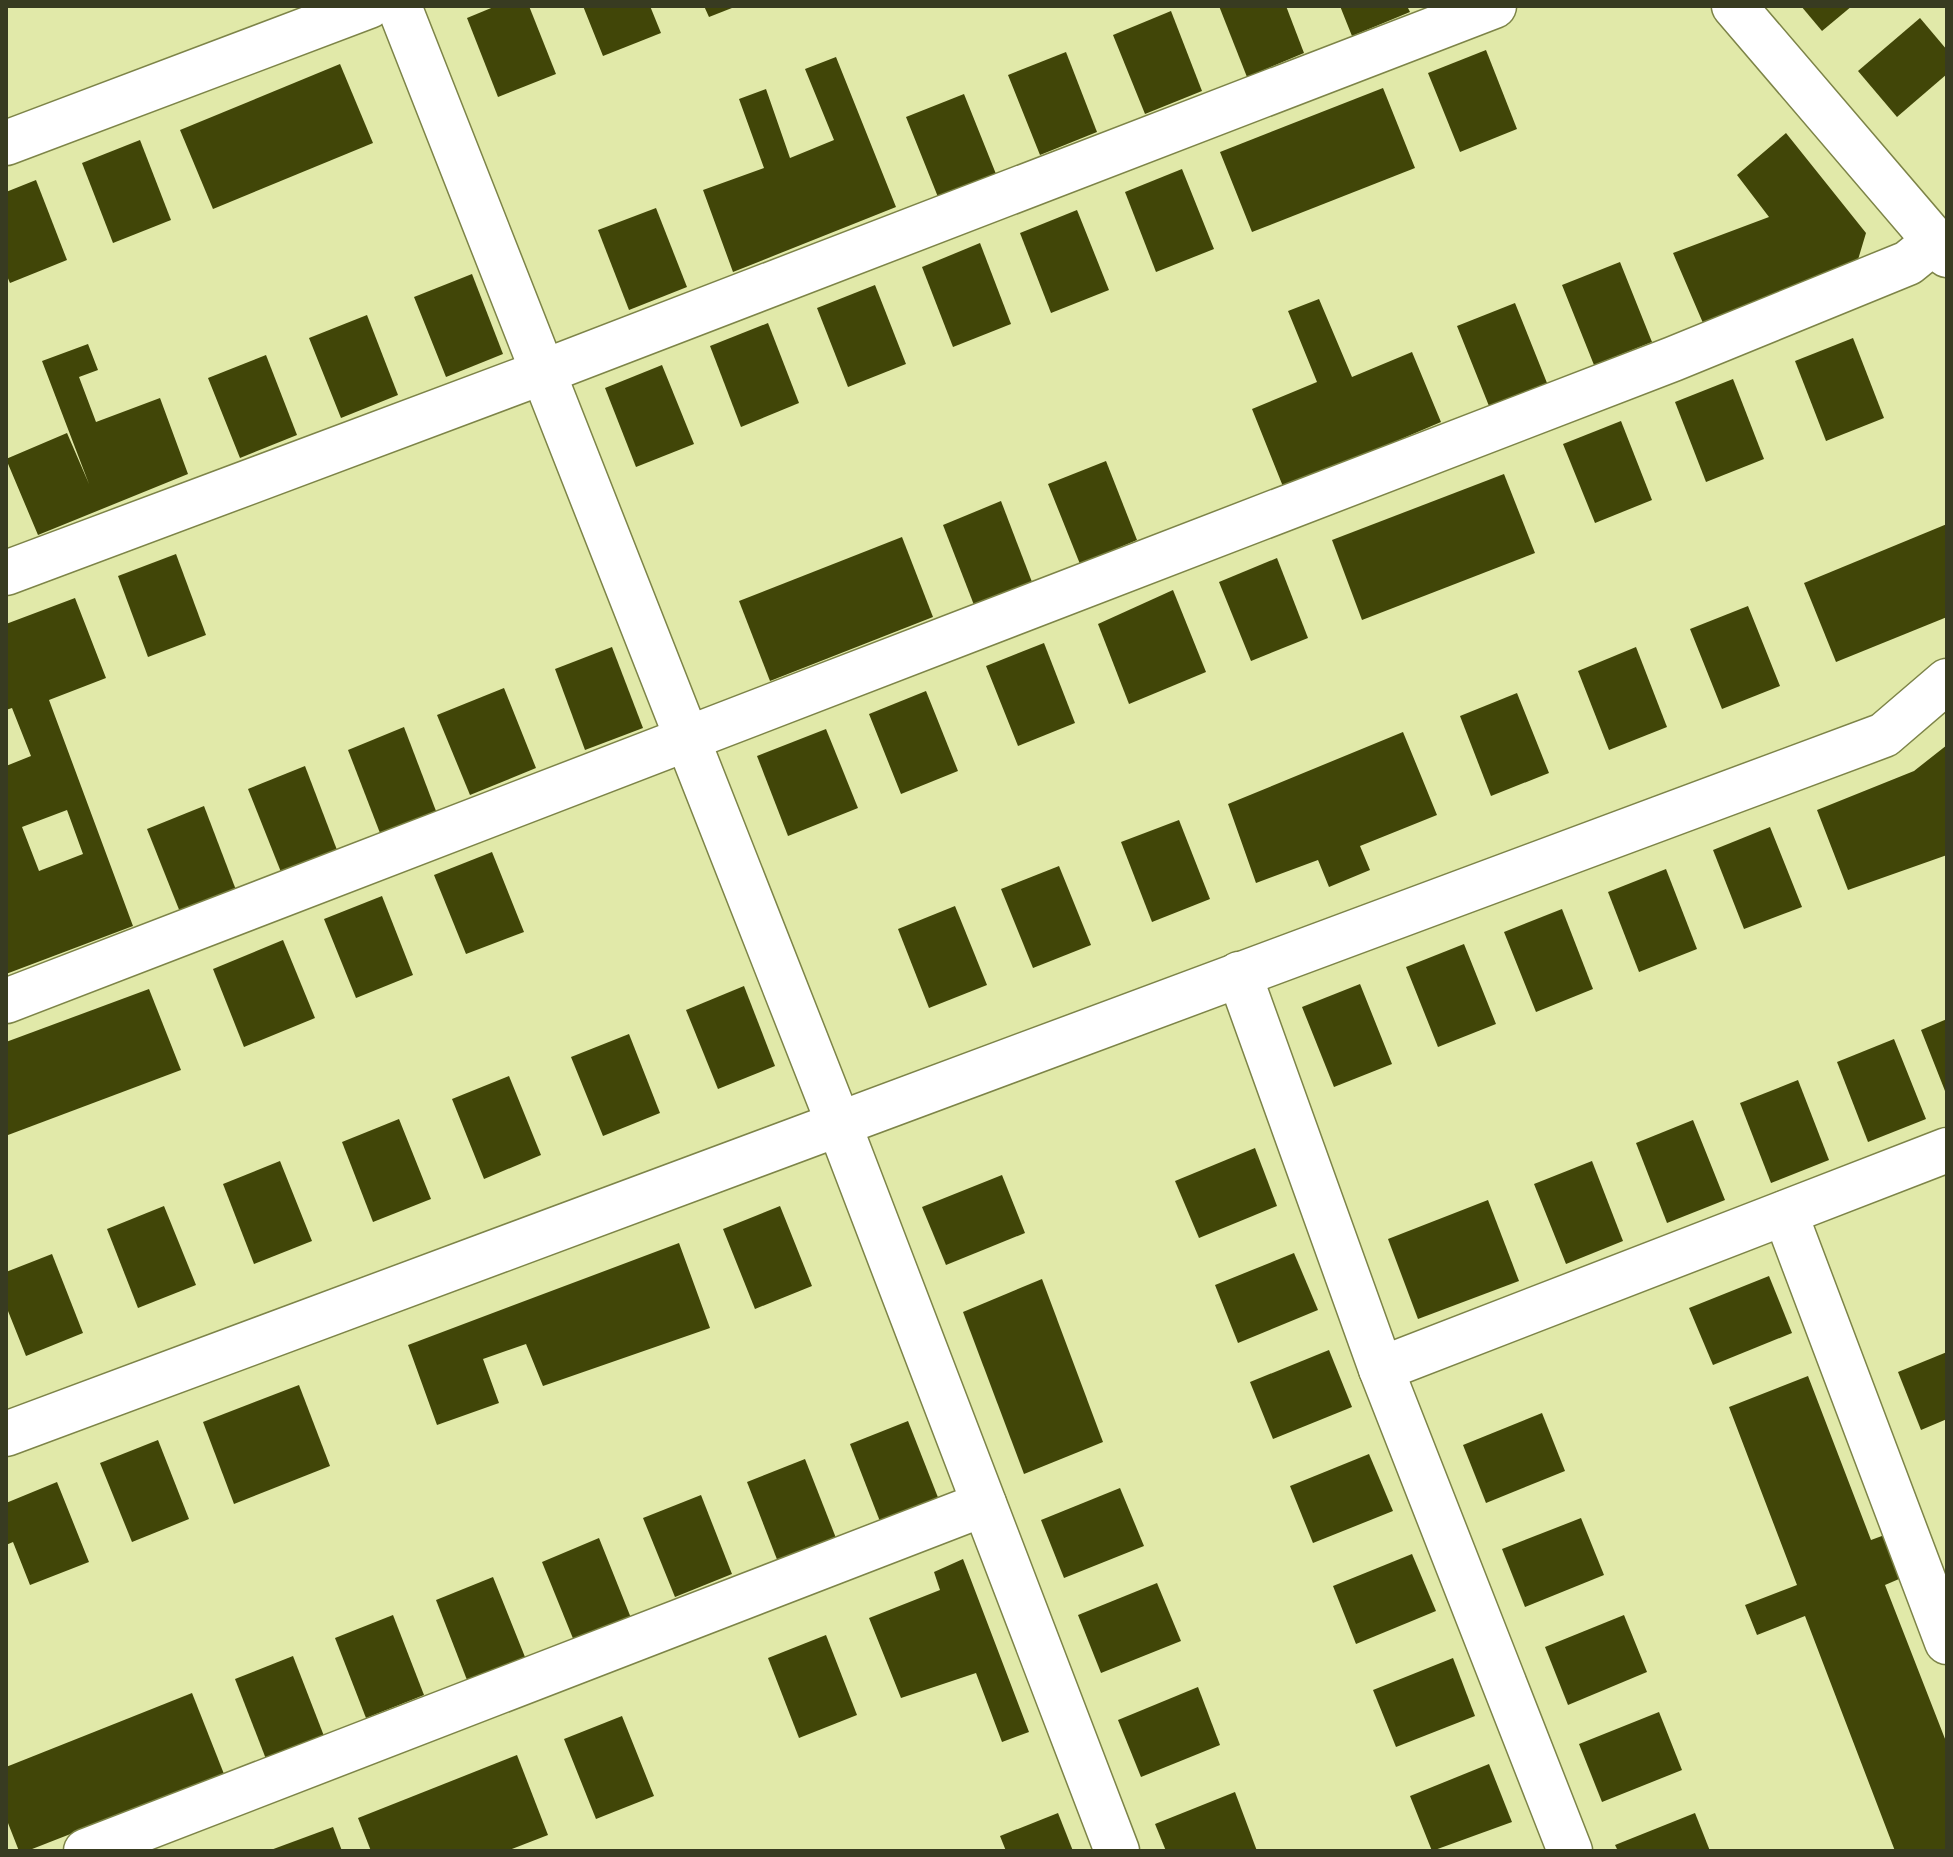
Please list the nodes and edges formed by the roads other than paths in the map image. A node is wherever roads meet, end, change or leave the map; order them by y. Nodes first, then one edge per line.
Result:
1 (369, 6) edge
2 (399, 6) edge
3 (1494, 6) edge
4 (1734, 6) edge
5 (6, 143) edge
6 (1941, 248) edge
7 (543, 372) junction
8 (6, 573) edge
9 (1947, 681) edge
10 (688, 738) junction
11 (1239, 974) junction
12 (6, 1001) edge
13 (838, 1122) junction
14 (1947, 1150) edge
15 (1785, 1213) junction
16 (1381, 1369) junction
17 (6, 1434) edge
18 (984, 1504) junction
19 (1947, 1642) edge
20 (86, 1851) edge
21 (1117, 1851) edge
22 (1570, 1851) edge

1 - 5 street
2 - 7 street
3 - 7 street
4 - 6 street
6 - 10 street
7 - 8 street
7 - 10 street
9 - 11 street
10 - 12 street
10 - 13 street
11 - 13 street
11 - 16 street
13 - 17 street
13 - 18 street
14 - 15 street
15 - 16 street
15 - 19 street
16 - 22 street
18 - 20 street
18 - 21 street

